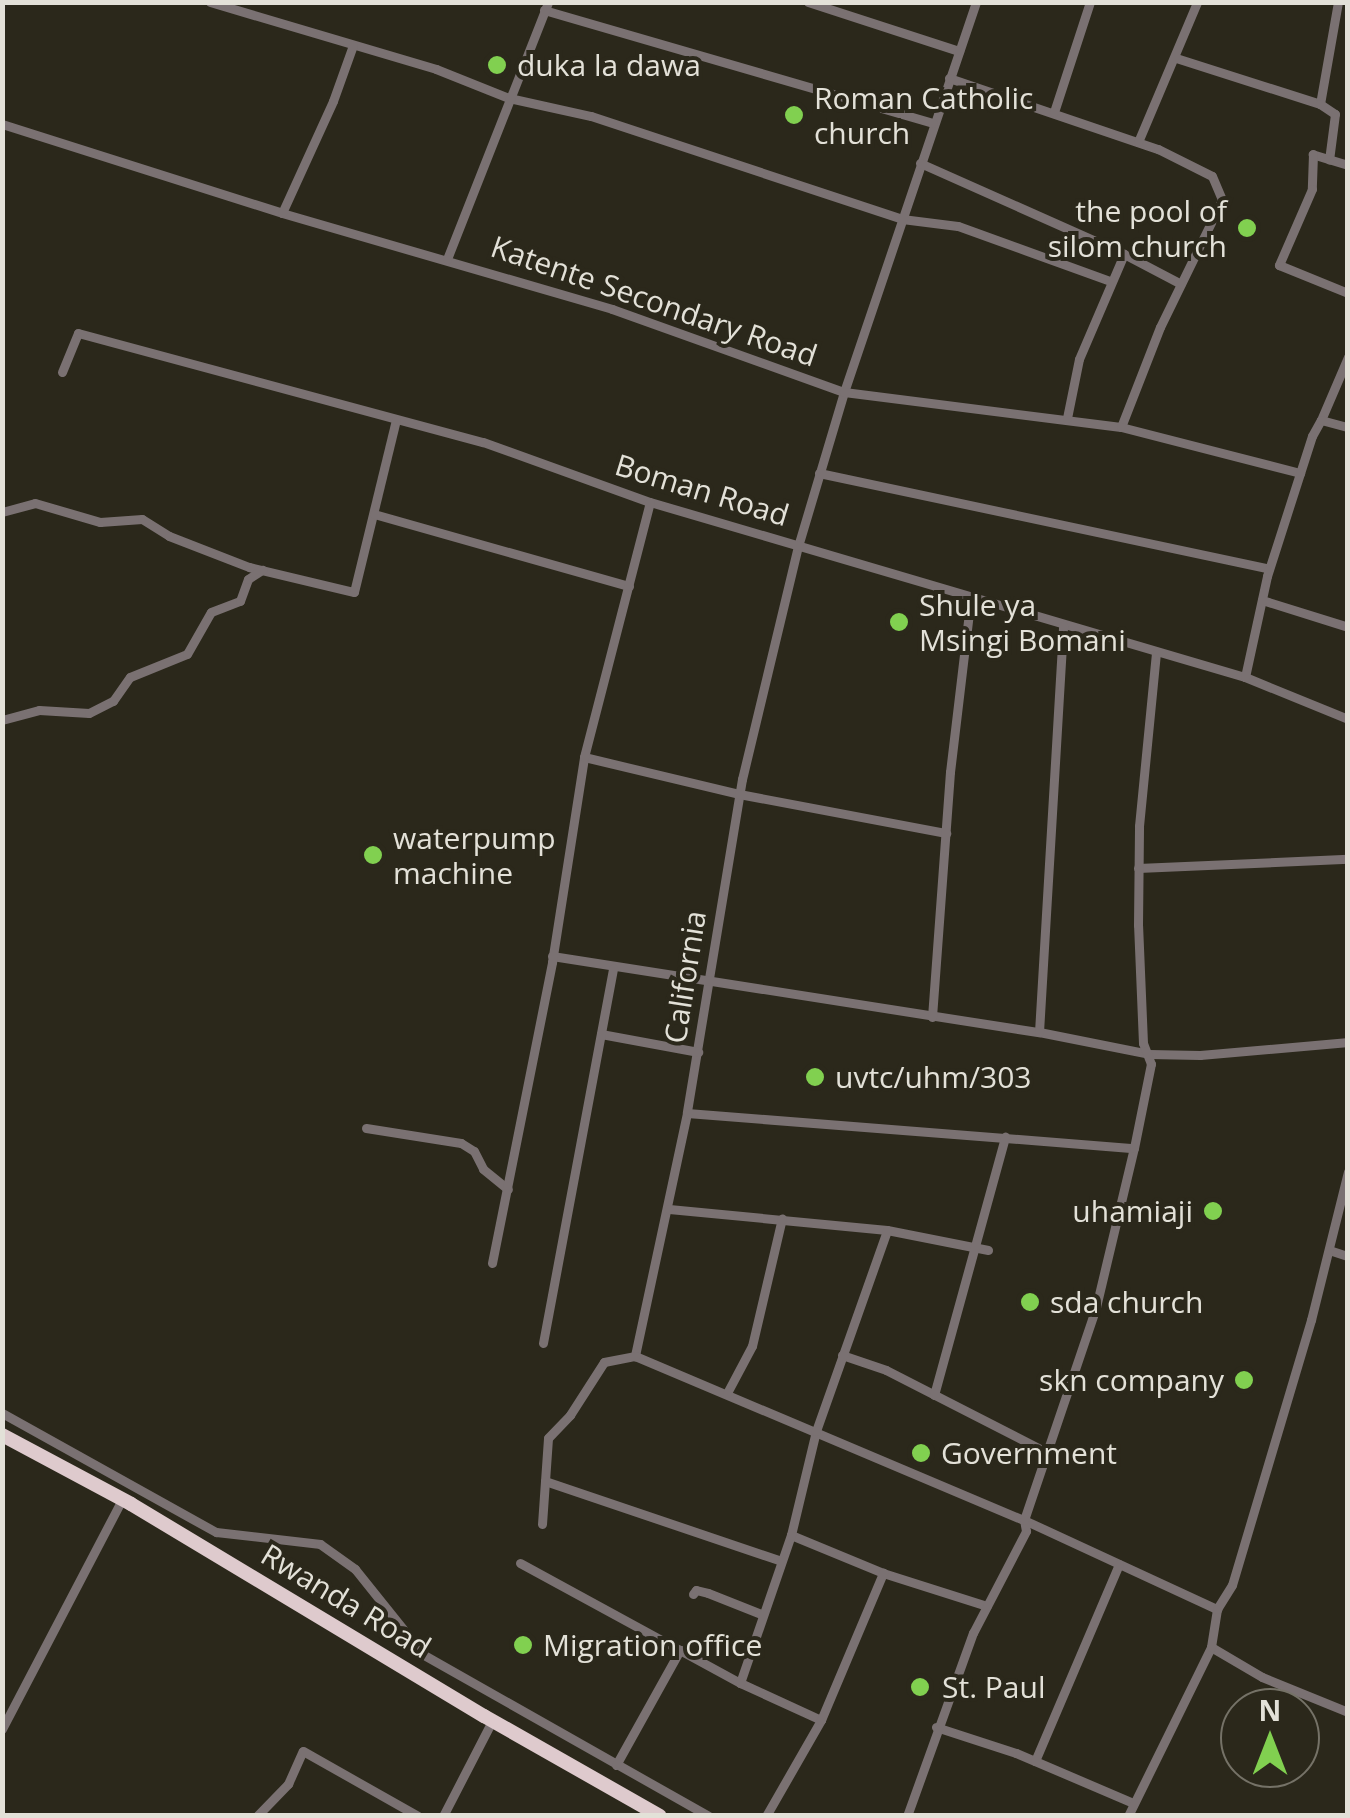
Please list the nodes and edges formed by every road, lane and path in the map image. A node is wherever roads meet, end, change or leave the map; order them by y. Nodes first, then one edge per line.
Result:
1 (210, 2) edge
2 (808, 2) edge
3 (976, 2) edge
4 (1090, 2) edge
5 (1198, 2) edge
6 (1338, 2) edge
7 (546, 6) edge
8 (353, 45) junction
9 (959, 50) junction
10 (1176, 58) junction
11 (949, 78) junction
12 (509, 98) junction
13 (1320, 104) junction
14 (1054, 112) junction
15 (934, 123) junction
16 (4, 124) edge
17 (1138, 142) junction
18 (1328, 160) junction
19 (920, 163) junction
20 (1348, 165) edge
21 (282, 213) junction
22 (902, 219) junction
23 (1124, 254) junction
24 (447, 259) junction
25 (1110, 281) junction
26 (1182, 284) junction
27 (1348, 293) edge
28 (1348, 358) edge
29 (62, 372) dead end
30 (844, 392) junction
31 (1067, 418) junction
32 (396, 420) junction
33 (1321, 420) junction
34 (1121, 427) junction
35 (1348, 427) edge
36 (820, 473) junction
37 (1300, 473) junction
38 (650, 502) junction
39 (2, 512) edge
40 (374, 514) junction
41 (798, 546) junction
42 (1269, 569) junction
43 (262, 570) junction
44 (629, 586) junction
45 (971, 597) junction
46 (1262, 600) junction
47 (1063, 626) junction
48 (1348, 626) edge
49 (1156, 654) junction
50 (1245, 677) junction
51 (1348, 719) edge
52 (2, 720) edge
53 (584, 757) junction
54 (739, 794) junction
55 (946, 832) junction
56 (1348, 859) edge
57 (1138, 868) junction
58 (552, 956) junction
59 (613, 968) junction
60 (710, 979) junction
61 (932, 1017) junction
62 (1039, 1032) junction
63 (601, 1034) junction
64 (1348, 1042) edge
65 (698, 1052) junction
66 (1149, 1054) junction
67 (686, 1113) junction
68 (366, 1128) dead end
69 (1006, 1136) junction
70 (1134, 1148) junction
71 (1348, 1172) edge
72 (508, 1189) junction
73 (669, 1209) junction
74 (782, 1218) junction
75 (887, 1230) junction
76 (973, 1248) junction
77 (988, 1250) dead end
78 (1329, 1250) junction
79 (1348, 1256) edge
80 (492, 1263) dead end
81 (544, 1344) dead end
82 (842, 1355) junction
83 (635, 1356) junction
84 (726, 1394) junction
85 (934, 1394) junction
86 (2, 1413) edge
87 (816, 1432) junction
88 (2, 1436) edge
89 (1048, 1454) junction
90 (545, 1481) junction
91 (122, 1499) junction
92 (1024, 1520) junction
93 (542, 1524) dead end
94 (792, 1535) junction
95 (781, 1562) junction
96 (520, 1563) dead end
97 (1119, 1564) junction
98 (883, 1573) junction
99 (693, 1594) dead end
100 (987, 1606) junction
101 (1217, 1610) junction
102 (762, 1614) junction
103 (1212, 1647) junction
104 (680, 1650) junction
105 (740, 1682) junction
106 (1348, 1712) edge
107 (492, 1720) junction
108 (821, 1720) junction
109 (936, 1727) junction
110 (2, 1729) edge
111 (1035, 1761) junction
112 (616, 1764) junction
113 (1133, 1803) junction
114 (257, 1816) edge
115 (418, 1816) edge
116 (443, 1816) edge
117 (660, 1816) edge
118 (709, 1816) edge
119 (766, 1816) edge
120 (907, 1816) edge
121 (1128, 1816) edge

1 - 8 street
2 - 9 street
3 - 9 street, California
4 - 14 street
5 - 10 street
6 - 13 street
7 - 12 street
7 - 15 street
8 - 12 street
8 - 21 street
9 - 11 street, California
10 - 13 street
10 - 17 street
11 - 14 street
11 - 15 street, California
12 - 22 street
12 - 24 street
13 - 18 street
14 - 17 street
15 - 19 street, California
16 - 21 street, Katente Secondary Road
17 - 26 street
18 - 20 street
18 - 27 street
19 - 22 street, California
19 - 23 street
21 - 24 street, Katente Secondary Road
22 - 25 street
22 - 30 street, California
23 - 25 street
23 - 26 street
24 - 30 street, Katente Secondary Road
25 - 31 street
26 - 34 street
28 - 33 street
29 - 32 street, Boman Road
30 - 31 street, Katente Secondary Road
30 - 36 street, California
31 - 34 street, Katente Secondary Road
32 - 38 street, Boman Road
32 - 40 street
33 - 35 street
33 - 37 street
34 - 37 street, Katente Secondary Road
36 - 41 street, California
36 - 42 street
37 - 42 street
38 - 41 street, Boman Road
38 - 44 street
39 - 43 street
40 - 43 street
40 - 44 street
41 - 45 street, Boman Road
41 - 54 street, California
42 - 46 street
43 - 52 street
44 - 53 street
45 - 47 street, Boman Road
45 - 55 street
46 - 48 street
46 - 50 street
47 - 49 street, Boman Road
47 - 62 street
49 - 50 street, Boman Road
49 - 57 street
50 - 51 street, Boman Road
53 - 54 street
53 - 58 street
54 - 55 street
54 - 60 street, California
55 - 61 street
56 - 57 street
57 - 66 street
58 - 59 street
58 - 72 street
59 - 60 street
59 - 63 street
60 - 61 street
60 - 65 street, California
61 - 62 street
62 - 66 street
63 - 65 street
63 - 81 street
64 - 66 street
65 - 67 street, California
66 - 70 street
67 - 69 street
67 - 73 street, California
68 - 72 street
69 - 70 street
69 - 76 street
70 - 89 street
71 - 78 street
72 - 80 street
73 - 74 street
73 - 83 street, California
74 - 75 street
74 - 84 street
75 - 76 street
75 - 82 street
76 - 77 street
76 - 85 street
78 - 79 street
78 - 101 street
82 - 85 street
82 - 87 street
83 - 84 street
83 - 90 street
84 - 87 street
85 - 89 street
86 - 112 street
87 - 92 street
87 - 94 street
88 - 91 highway, Rwanda Road
89 - 92 street
90 - 93 street
90 - 95 street
91 - 107 highway, Rwanda Road
91 - 110 street
92 - 97 street
92 - 100 street
94 - 95 street
94 - 98 street
95 - 102 street
96 - 104 street
97 - 101 street
97 - 111 street
98 - 100 street
98 - 108 street
99 - 102 street
100 - 109 street
101 - 103 street
102 - 105 street
103 - 106 street
103 - 113 street
104 - 105 street
104 - 112 street
105 - 108 street
107 - 116 street
107 - 117 highway, Rwanda Road
108 - 119 street
109 - 111 street
109 - 120 street
111 - 113 street
112 - 118 street
113 - 121 street
114 - 115 street

